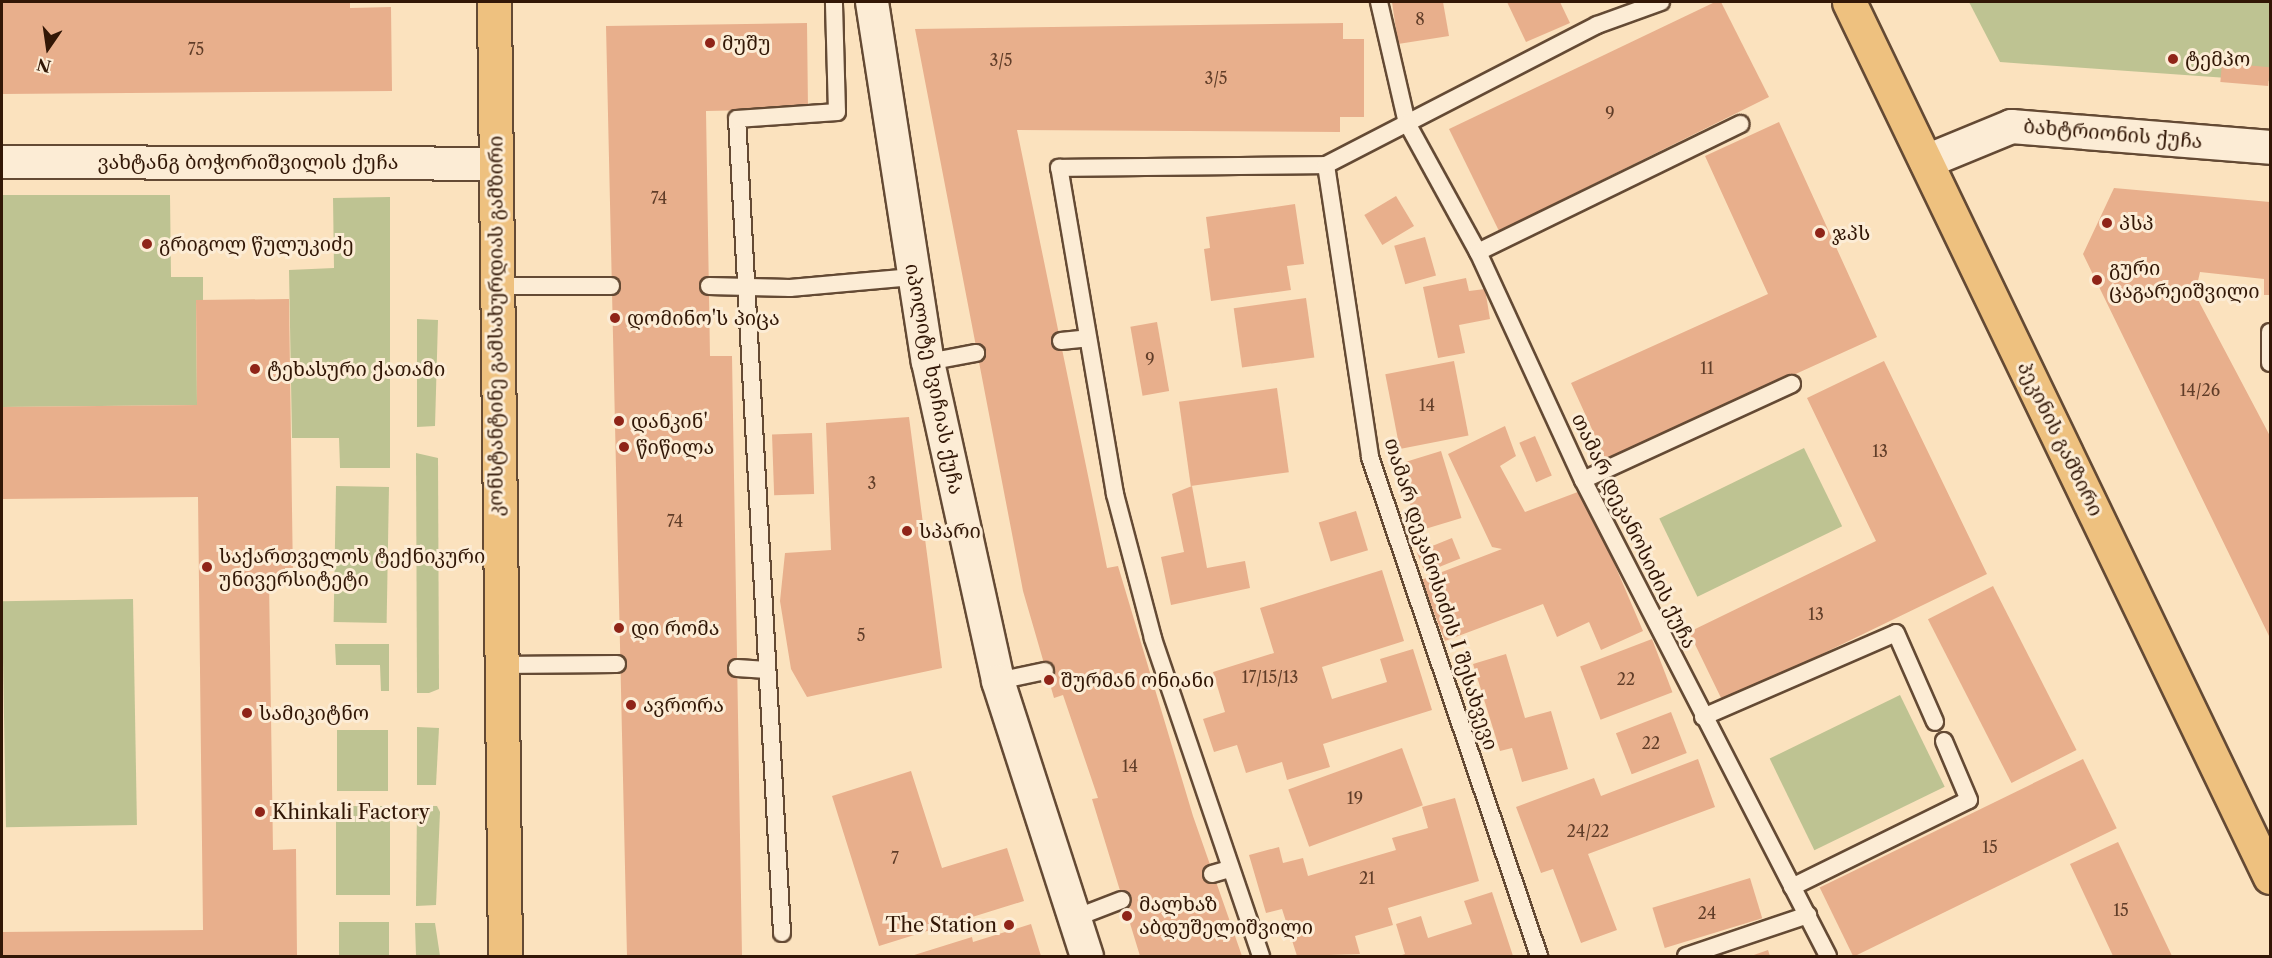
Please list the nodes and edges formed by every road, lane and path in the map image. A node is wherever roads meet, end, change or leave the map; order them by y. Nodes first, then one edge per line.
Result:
1 (494, 2) edge
2 (834, 2) edge
3 (872, 2) edge
4 (1379, 2) edge
5 (1661, 2) edge
6 (1849, 2) edge
7 (1615, 9) edge
8 (1407, 123) junction
9 (1740, 124) dead end
10 (2271, 147) edge
11 (1926, 161) junction
12 (2, 162) edge
13 (495, 164) junction
14 (1326, 165) junction
15 (1478, 252) junction
16 (913, 277) junction
17 (496, 286) junction
18 (611, 286) dead end
19 (709, 286) dead end
20 (746, 287) junction
21 (2271, 332) edge
22 (1088, 338) junction
23 (1060, 341) dead end
24 (976, 353) dead end
25 (928, 362) junction
26 (2271, 363) edge
27 (1792, 384) dead end
28 (1583, 480) junction
29 (617, 664) dead end
30 (499, 665) junction
31 (737, 668) dead end
32 (767, 670) junction
33 (1045, 670) dead end
34 (998, 681) junction
35 (1703, 717) junction
36 (1935, 722) dead end
37 (1944, 741) dead end
38 (1229, 869) junction
39 (1212, 874) dead end
40 (2271, 877) edge
41 (1792, 887) junction
42 (1122, 900) dead end
43 (1808, 915) junction
44 (1075, 918) junction
45 (782, 933) dead end
46 (501, 951) edge
47 (1087, 957) edge
48 (1261, 957) edge
49 (1539, 957) edge
50 (1686, 957) edge
51 (1828, 957) edge

1 - 13 main road, კონსტანტინე გამსახურდიას გამზირი
2 - 20 lane
3 - 16 street, იპოლიტე ხვიჩიას ქუჩა
4 - 8 lane, თამარ დეკანოსიძის ქუჩა
5 - 7 lane
6 - 11 main road, პეკინის გამზირი
7 - 8 lane
8 - 14 lane
8 - 15 lane, თამარ დეკანოსიძის ქუჩა
9 - 15 lane
10 - 11 street, ბახტრიონის ქუჩა
11 - 40 main road, პეკინის გამზირი
12 - 13 street, ვახტანგ ბოჭორიშვილის ქუჩა
13 - 17 main road, კონსტანტინე გამსახურდიას გამზირი
14 - 22 lane
14 - 49 lane, თამარ დეკანოსიძის I შესახვევი
15 - 28 lane, თამარ დეკანოსიძის ქუჩა
16 - 20 lane
16 - 25 street, იპოლიტე ხვიჩიას ქუჩა
17 - 18 lane
17 - 30 main road, კონსტანტინე გამსახურდიას გამზირი
19 - 20 lane
20 - 32 lane
21 - 26 lane
22 - 23 lane
22 - 38 lane
24 - 25 lane
25 - 34 street, იპოლიტე ხვიჩიას ქუჩა
27 - 28 lane
28 - 35 lane, თამარ დეკანოსიძის ქუჩა
29 - 30 lane
30 - 46 main road, კონსტანტინე გამსახურდიას გამზირი
31 - 32 lane
32 - 45 lane
33 - 34 lane
34 - 44 street, იპოლიტე ხვიჩიას ქუჩა
35 - 36 lane
35 - 41 lane, თამარ დეკანოსიძის ქუჩა
37 - 41 lane
38 - 39 lane
38 - 48 lane
41 - 43 lane, თამარ დეკანოსიძის ქუჩა
42 - 44 lane
43 - 50 lane
43 - 51 lane, თამარ დეკანოსიძის ქუჩა
44 - 47 street, იპოლიტე ხვიჩიას ქუჩა

